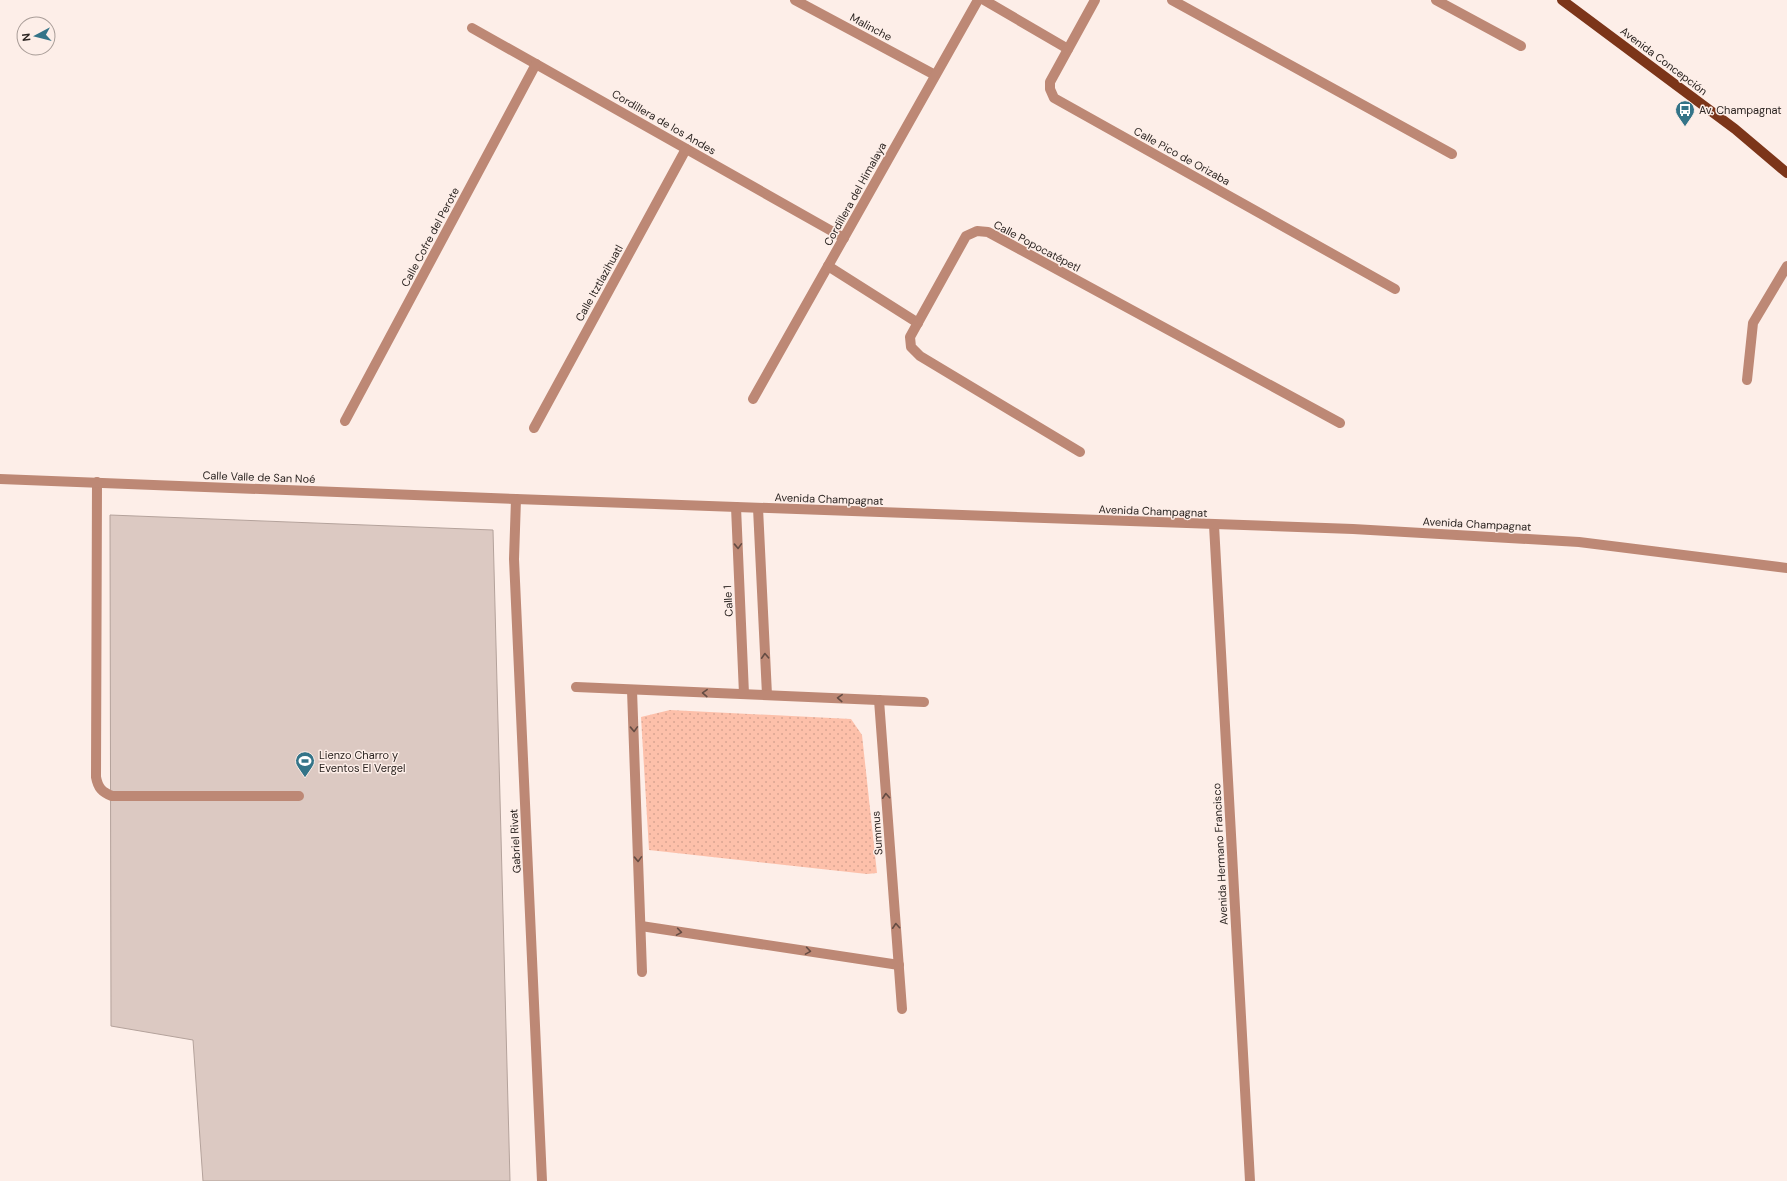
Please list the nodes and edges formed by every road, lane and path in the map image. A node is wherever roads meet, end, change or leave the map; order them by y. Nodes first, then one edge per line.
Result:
1 (795, 0) edge
2 (978, 0) edge
3 (984, 0) edge
4 (1095, 0) edge
5 (1172, 0) edge
6 (1436, 0) edge
7 (1562, 0) edge
8 (472, 28) dead end
9 (1521, 46) dead end
10 (1068, 50) junction
11 (536, 64) junction
12 (935, 75) junction
13 (686, 149) junction
14 (1452, 154) dead end
15 (1787, 173) edge
16 (844, 238) junction
17 (828, 266) junction
18 (1787, 266) edge
19 (1396, 290) dead end
20 (918, 323) junction
21 (1747, 380) dead end
22 (753, 399) dead end
23 (345, 421) dead end
24 (1340, 423) dead end
25 (534, 428) dead end
26 (1080, 452) dead end
27 (0, 479) edge
28 (97, 482) junction
29 (516, 499) junction
30 (736, 507) junction
31 (758, 508) junction
32 (1214, 525) junction
33 (1787, 568) edge
34 (576, 687) dead end
35 (632, 690) junction
36 (744, 694) junction
37 (767, 695) junction
38 (879, 700) junction
39 (924, 702) dead end
40 (299, 796) dead end
41 (641, 926) junction
42 (899, 965) junction
43 (642, 972) dead end
44 (902, 1009) dead end
45 (542, 1181) edge
46 (1250, 1181) edge

1 - 12 street, Malinche
2 - 12 street, Cordillera del Himalaya
3 - 10 street
4 - 10 street, Calle Pico de Orizaba
5 - 14 street
6 - 9 street
7 - 15 main road, Avenida Concepción
8 - 11 street, Cordillera de los Andes
10 - 19 street, Calle Pico de Orizaba
11 - 13 street, Cordillera de los Andes
11 - 23 street, Calle Cofre del Perote
12 - 16 street, Cordillera del Himalaya
13 - 16 street, Cordillera de los Andes
13 - 25 street, Calle Itztlazihuatl
16 - 17 street, Cordillera del Himalaya
17 - 20 street
17 - 22 street, Cordillera del Himalaya
18 - 21 street
20 - 24 street, Calle Popocatépetl
20 - 26 street, Calle Popocatépetl
27 - 28 street, Calle Valle de San Noé
28 - 29 street, Calle Valle de San Noé
28 - 40 street
29 - 30 street, Avenida Champagnat
29 - 45 street, Gabriel Rivat
30 - 31 street, Avenida Champagnat
30 -> 36 street, Calle 1
31 - 32 street, Avenida Champagnat
37 -> 31 street
32 - 33 street, Avenida Champagnat
32 - 46 street, Avenida Hermano Francisco
34 - 35 street
36 -> 35 street
35 -> 41 street
36 - 37 street
38 -> 37 street
38 - 39 street
42 -> 38 street, Summus
41 -> 42 street
41 - 43 street
42 - 44 street, Summus

